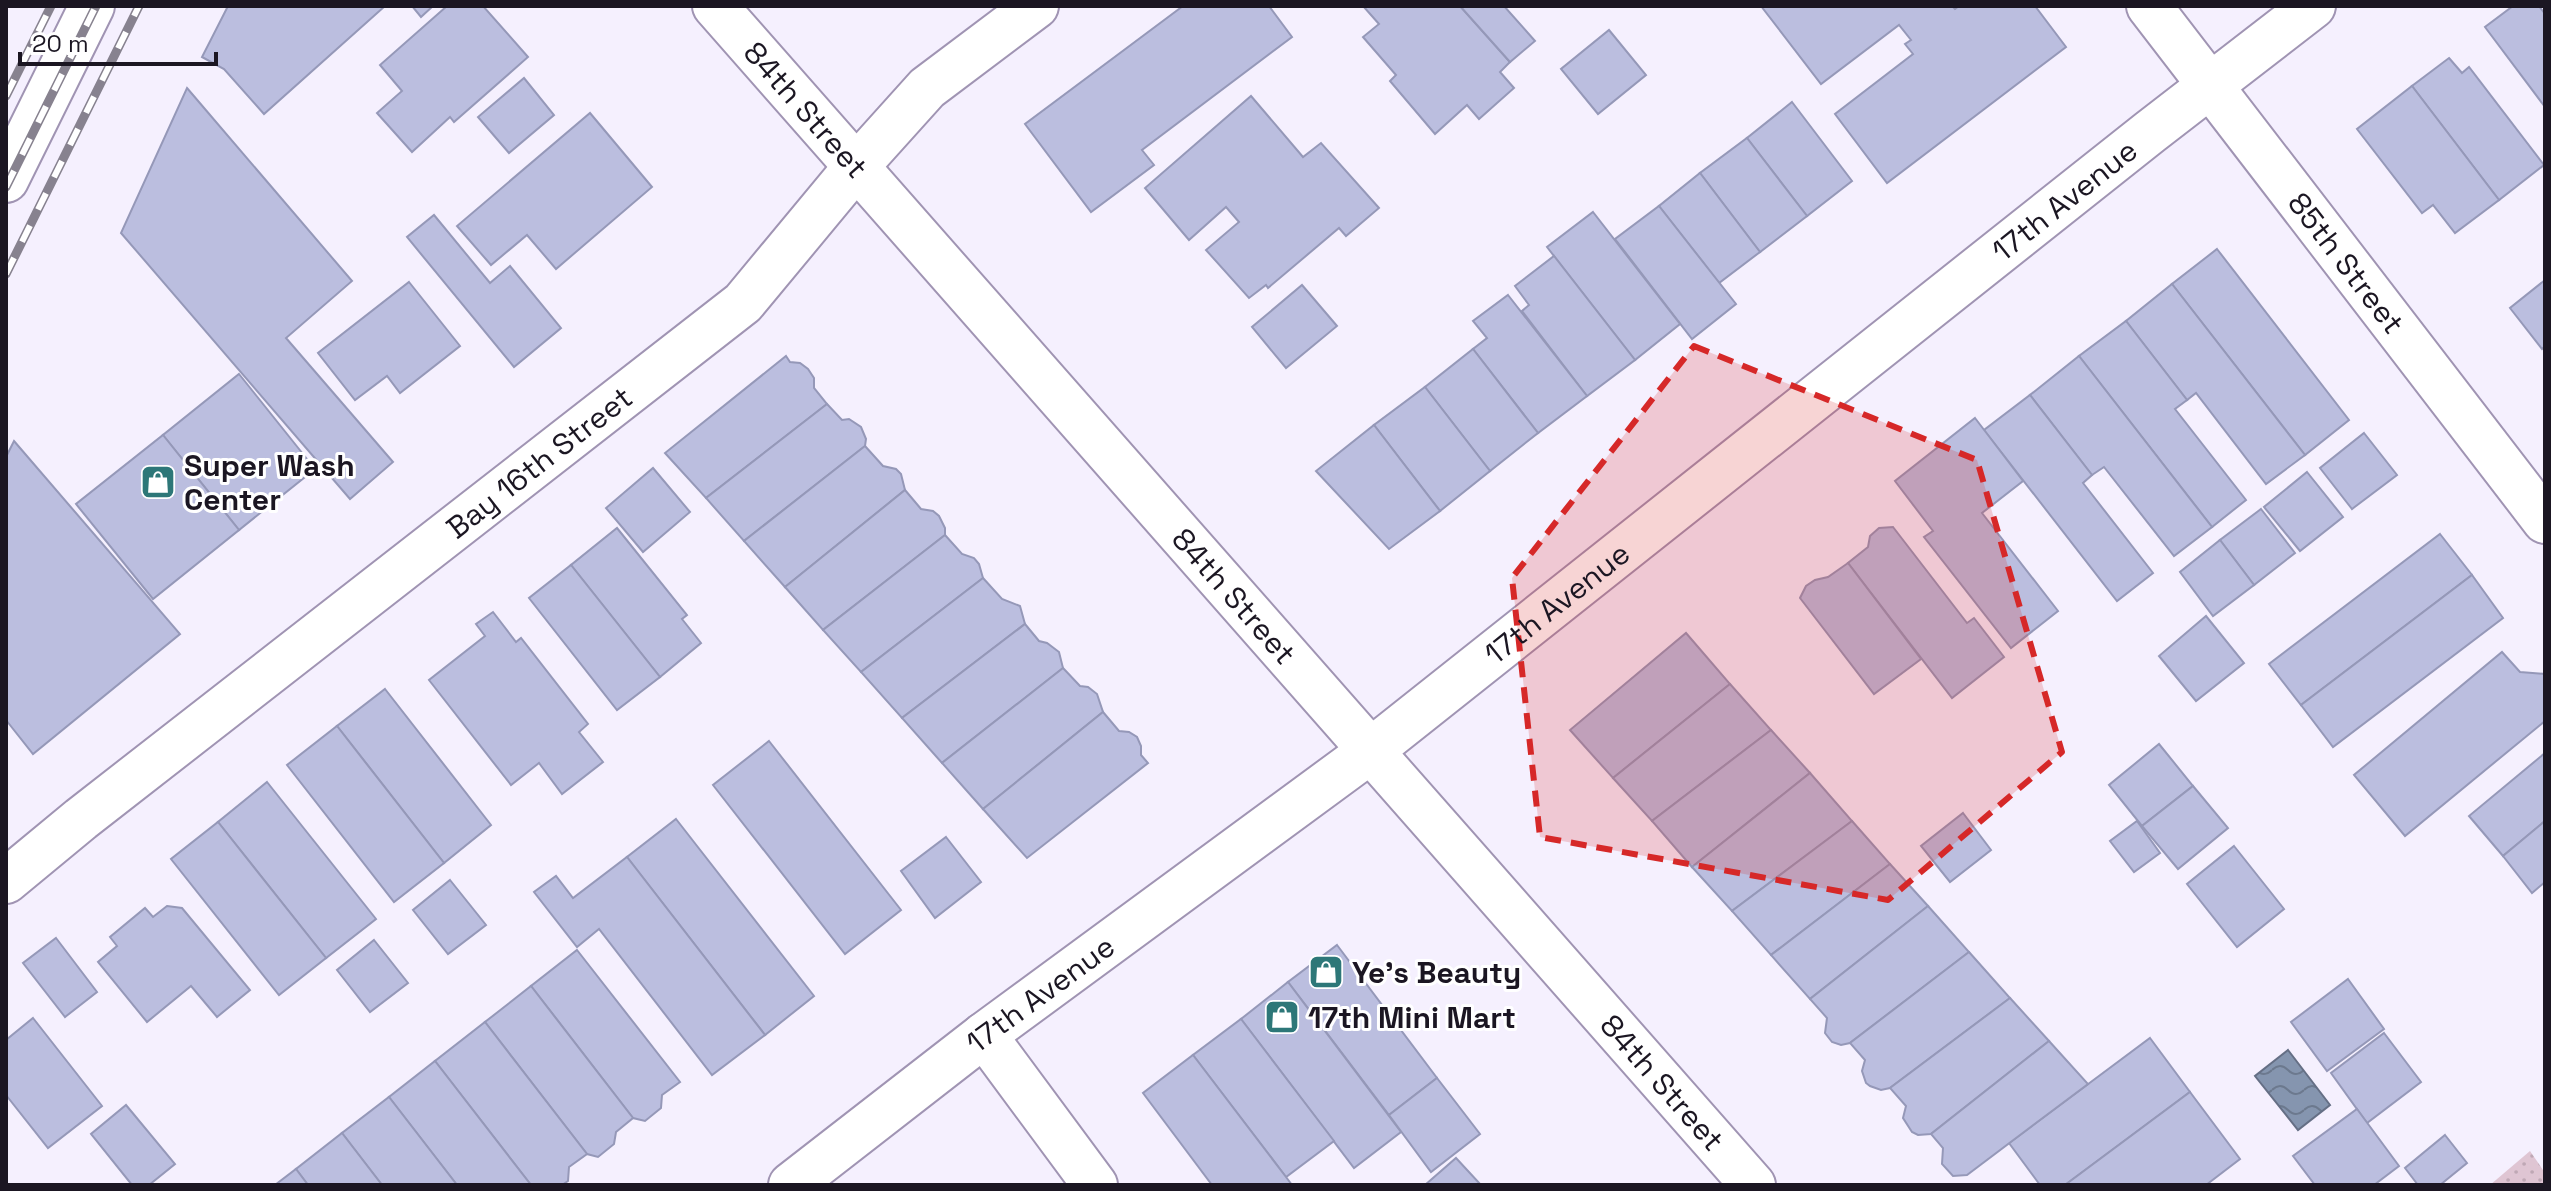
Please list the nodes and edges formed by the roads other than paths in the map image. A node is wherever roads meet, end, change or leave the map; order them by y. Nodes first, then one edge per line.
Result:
1 (92, 6) edge
2 (715, 6) edge
3 (1036, 6) edge
4 (2149, 6) edge
5 (2313, 6) edge
6 (2210, 85) junction
7 (855, 168) junction
8 (6, 180) edge
9 (2545, 521) edge
10 (1369, 752) junction
11 (6, 881) edge
12 (984, 1035) junction
13 (791, 1185) edge
14 (1095, 1185) edge
15 (1753, 1185) edge

1 - 8 street
2 - 7 street, 84th Street
3 - 7 street, Bay 16th Street
4 - 6 street, 85th Street
5 - 6 street, 17th Avenue
6 - 9 street, 85th Street
6 - 10 street, 17th Avenue
7 - 10 street, 84th Street
7 - 11 street, Bay 16th Street
10 - 12 street, 17th Avenue
10 - 15 street, 84th Street
12 - 13 street, 17th Avenue
12 - 14 street

